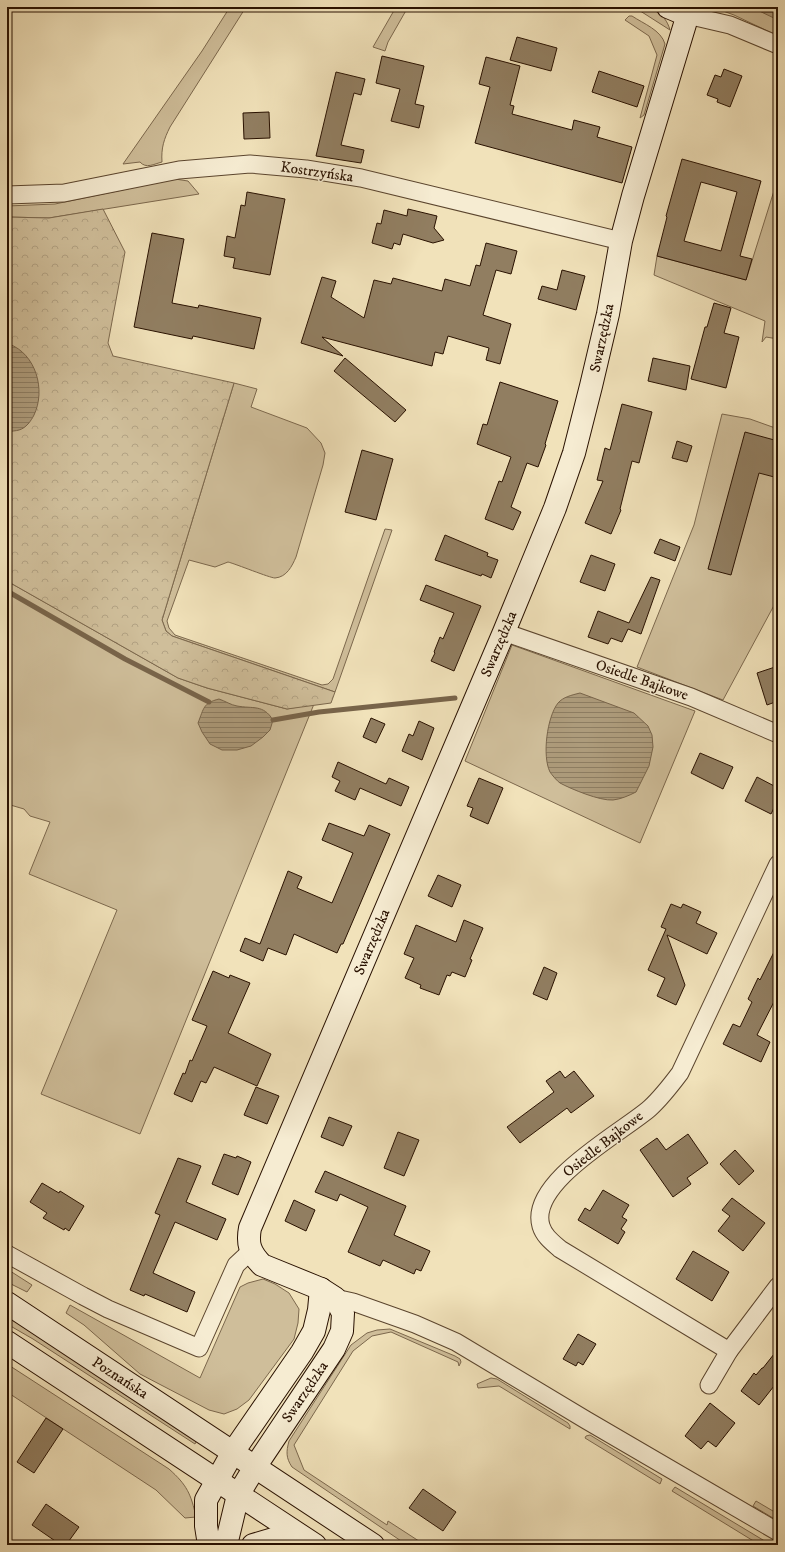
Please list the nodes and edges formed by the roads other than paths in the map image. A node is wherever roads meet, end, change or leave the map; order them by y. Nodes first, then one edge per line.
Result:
1 (677, 11) edge
2 (778, 45) edge
3 (7, 195) edge
4 (622, 241) junction
5 (504, 632) junction
6 (778, 734) edge
7 (778, 864) edge
8 (251, 1251) junction
9 (7, 1254) edge
10 (778, 1286) edge
11 (328, 1294) junction
12 (7, 1303) edge
13 (7, 1342) edge
14 (728, 1351) junction
15 (709, 1385) dead end
16 (233, 1452) junction
17 (255, 1467) junction
18 (216, 1480) junction
19 (238, 1495) junction
20 (778, 1532) edge
21 (209, 1545) edge
22 (226, 1545) edge
23 (252, 1545) edge
24 (307, 1545) edge
25 (315, 1545) edge
26 (373, 1545) edge

1 - 2 street
1 - 4 street, Swarzędzka
3 - 4 street, Kostrzyńska
4 - 5 street, Swarzędzka
5 - 6 street, Osiedle Bajkowe
5 - 8 street, Swarzędzka
7 - 14 street, Osiedle Bajkowe
8 - 9 street
8 - 11 street
10 - 14 street
11 - 16 street, Swarzędzka
11 - 17 street, Swarzędzka
11 - 20 street
12 - 16 street, Poznańska
13 - 18 street
14 - 15 street
16 - 17 street, Poznańska
16 - 18 street, Swarzędzka
17 - 19 street, Swarzędzka
17 - 26 street, Poznańska
18 - 19 street
18 - 21 street, Swarzędzka
19 - 22 street, Swarzędzka
19 - 25 street
23 - 24 street

